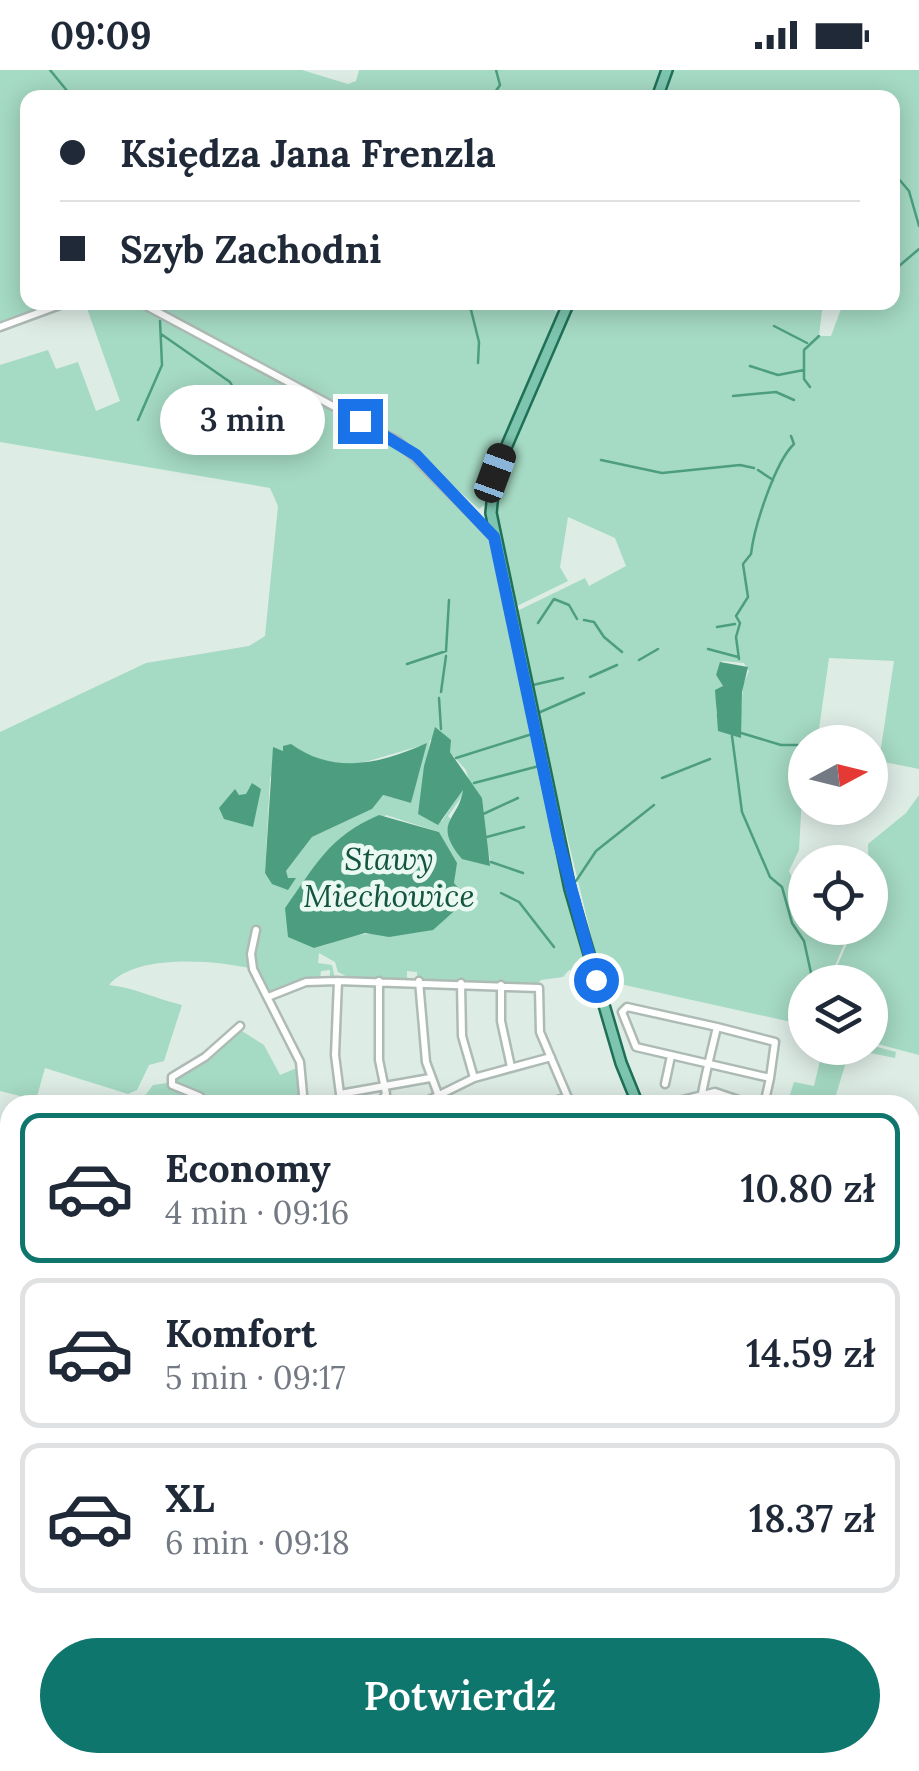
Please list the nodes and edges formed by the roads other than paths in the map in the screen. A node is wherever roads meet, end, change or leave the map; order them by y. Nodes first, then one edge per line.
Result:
1 (46, 310) edge
2 (154, 310) edge
3 (565, 310) edge
4 (0, 327) edge
5 (491, 513) junction
6 (476, 519) junction
7 (494, 537) junction
8 (256, 930) dead end
9 (338, 980) junction
10 (379, 981) junction
11 (419, 982) junction
12 (461, 984) junction
13 (501, 986) junction
14 (268, 997) junction
15 (240, 1026) dead end
16 (717, 1027) junction
17 (672, 1055) junction
18 (551, 1057) junction
19 (708, 1064) junction
20 (511, 1068) junction
21 (430, 1078) junction
22 (474, 1078) junction
23 (770, 1078) junction
24 (665, 1084) dead end
25 (384, 1086) junction
26 (702, 1092) junction
27 (436, 1094) joint
28 (197, 1095) edge
29 (303, 1095) edge
30 (385, 1095) edge
31 (567, 1095) edge
32 (634, 1095) edge
33 (693, 1095) edge
34 (702, 1095) edge
35 (730, 1095) edge
36 (766, 1095) edge

1 - 4 street
2 - 6 street
3 - 5 main road
5 - 6 street
5 - 7 main road
6 - 7 street
7 - 32 main road
8 - 14 street
9 - 10 street
9 - 14 street
9 - 25 street
10 - 11 street
10 - 25 street
11 - 12 street
11 - 21 street
12 - 13 street
12 - 22 street
13 - 18 street
13 - 20 street
14 - 29 street
15 - 28 street
16 - 17 street
16 - 19 street
16 - 23 street
17 - 19 street
17 - 24 street
18 - 20 street
18 - 31 street
19 - 23 street
19 - 26 street
20 - 22 street
21 - 25 street
21 - 27 street
22 - 27 street
23 - 36 street
25 - 30 street
26 - 33 street
26 - 34 street
26 - 35 street

